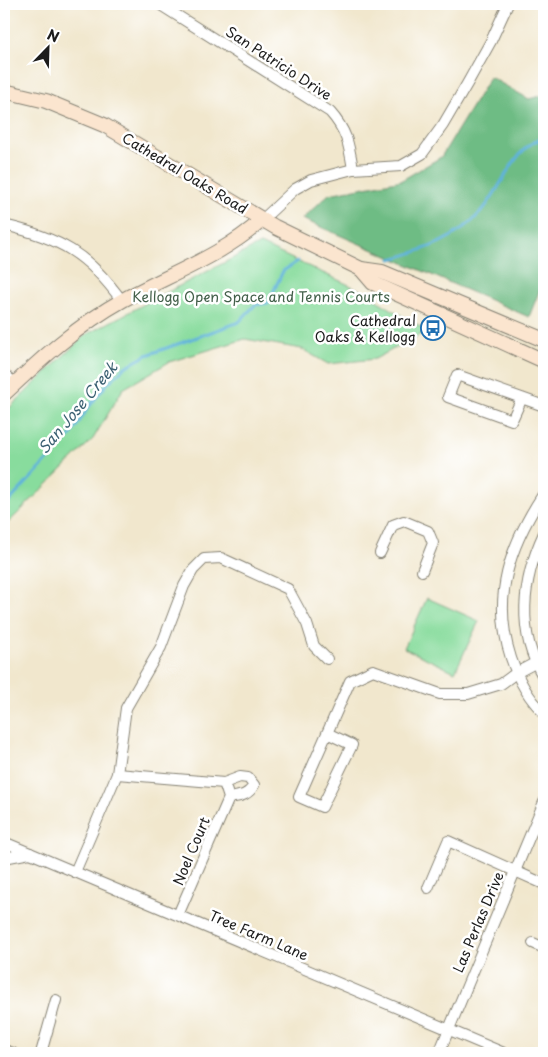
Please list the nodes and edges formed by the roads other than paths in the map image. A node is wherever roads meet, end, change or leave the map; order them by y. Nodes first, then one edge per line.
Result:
1 (159, 4) edge
2 (508, 4) edge
3 (4, 91) edge
4 (354, 169) junction
5 (262, 220) junction
6 (4, 225) edge
7 (361, 269) junction
8 (122, 301) junction
9 (544, 340) edge
10 (544, 361) edge
11 (4, 374) edge
12 (15, 384) junction
13 (4, 394) edge
14 (522, 398) junction
15 (544, 406) edge
16 (544, 493) edge
17 (544, 533) edge
18 (380, 553) dead end
19 (422, 571) dead end
20 (328, 659) dead end
21 (535, 663) junction
22 (516, 672) junction
23 (544, 678) edge
24 (544, 713) edge
25 (327, 733) junction
26 (117, 774) junction
27 (224, 783) junction
28 (229, 798) junction
29 (544, 802) edge
30 (4, 842) edge
31 (31, 853) junction
32 (4, 858) edge
33 (515, 870) junction
34 (75, 872) junction
35 (544, 884) edge
36 (428, 888) dead end
37 (178, 915) junction
38 (533, 943) dead end
39 (544, 948) edge
40 (56, 1000) dead end
41 (448, 1030) junction
42 (4, 1050) edge
43 (13, 1053) edge
44 (41, 1053) edge
45 (439, 1053) edge
46 (504, 1053) edge

1 - 4 street, San Patricio Drive
2 - 4 street
3 - 5 main road, Cathedral Oaks Road
4 - 5 street
5 - 7 main road, Cathedral Oaks Road
5 - 8 main road
6 - 8 street
7 - 9 main road, Cathedral Oaks Road
7 - 10 main road, Cathedral Oaks Road
8 - 12 main road
11 - 12 street
12 - 13 main road
14 - 14 street
14 - 15 street
16 - 22 street
17 - 21 street
18 - 19 street
20 - 26 street
21 - 22 street
21 - 23 street
22 - 24 street
22 - 25 street
25 - 25 street
26 - 27 street
26 - 34 street
27 - 28 street
27 - 28 street
28 - 37 street, Noel Court
29 - 33 street, Las Perlas Drive
30 - 31 street, Tree Farm Lane
31 - 32 street
31 - 34 street, Tree Farm Lane
33 - 35 street
33 - 36 street
33 - 41 street, Las Perlas Drive
34 - 37 street, Tree Farm Lane
37 - 41 street, Tree Farm Lane
38 - 39 street
40 - 44 street
41 - 45 street, Las Perlas Drive
41 - 46 street, Tree Farm Lane
42 - 43 street

